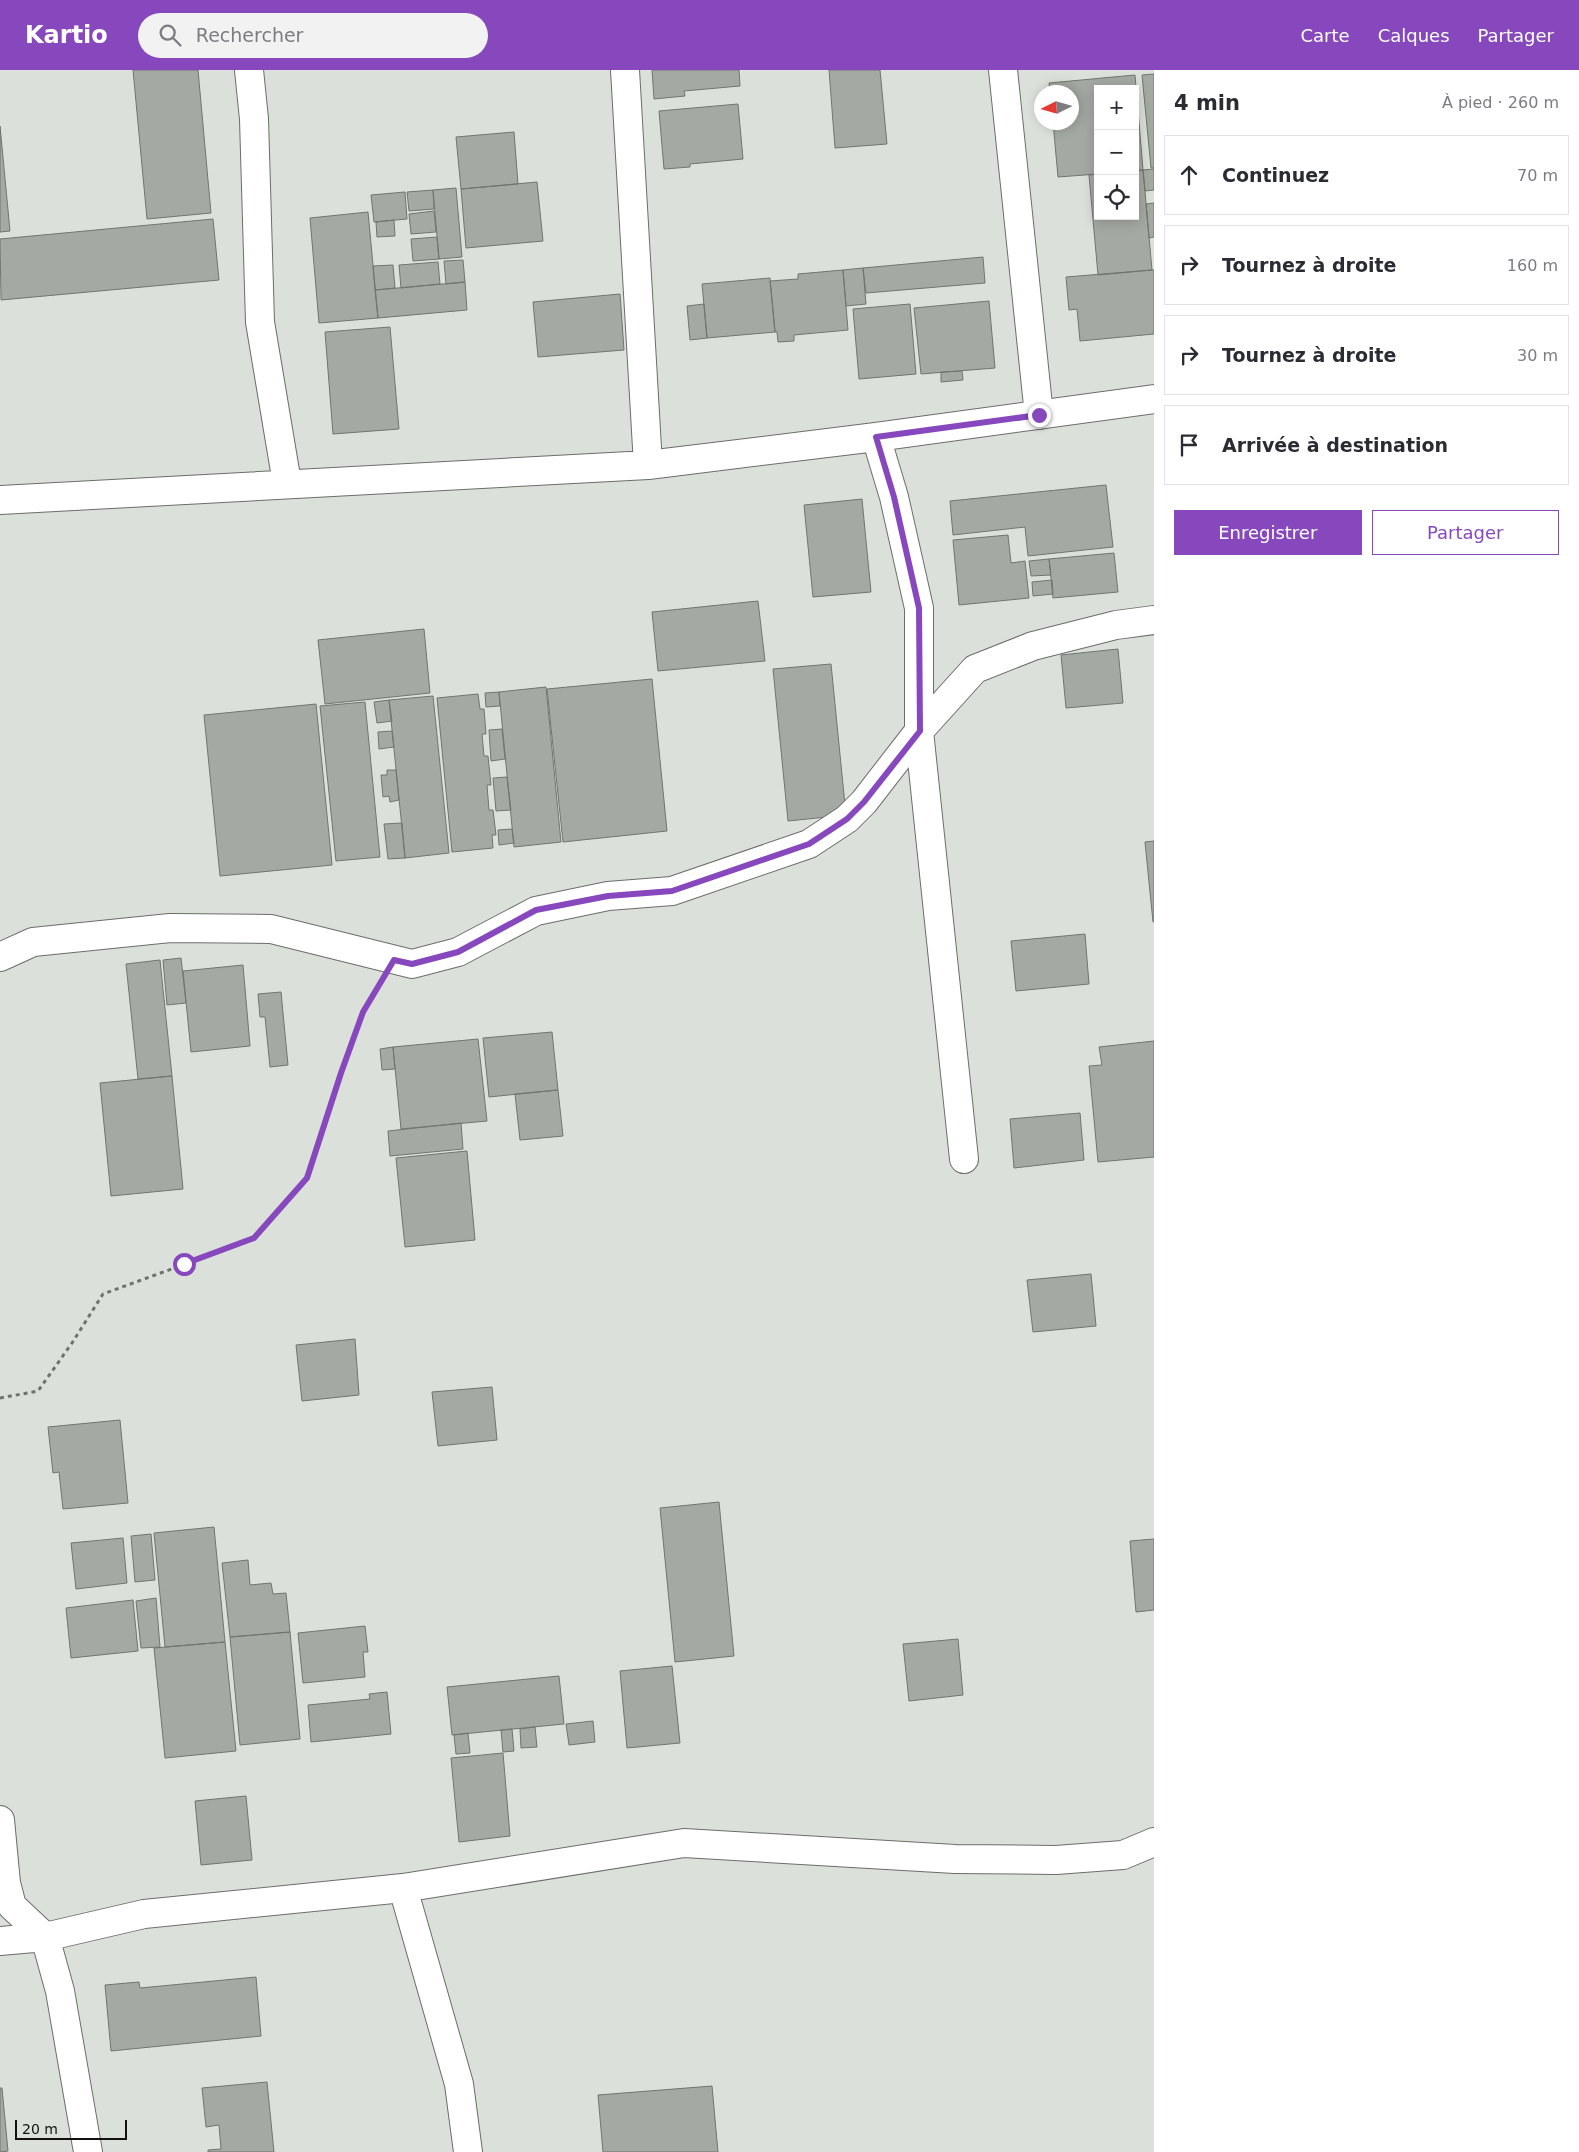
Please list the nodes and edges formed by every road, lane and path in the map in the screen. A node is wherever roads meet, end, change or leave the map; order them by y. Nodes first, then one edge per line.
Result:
1 (249, 70) edge
2 (625, 70) edge
3 (1003, 70) edge
4 (1154, 399) edge
5 (1039, 415) junction
6 (876, 437) junction
7 (648, 465) junction
8 (286, 483) junction
9 (0, 500) edge
10 (1154, 620) edge
11 (920, 731) junction
12 (0, 957) edge
13 (394, 960) junction
14 (964, 1159) dead end
15 (0, 1398) edge
16 (0, 1820) edge
17 (1154, 1842) edge
18 (403, 1888) junction
19 (45, 1937) junction
20 (0, 1941) edge
21 (88, 2152) edge
22 (468, 2152) edge

1 - 8 street
2 - 7 street
3 - 5 street
4 - 5 street
5 - 6 street
6 - 7 street
6 - 11 street
7 - 8 street
8 - 9 street
10 - 11 street
11 - 13 street
11 - 14 street
12 - 13 street
13 - 15 path
16 - 19 street
17 - 18 street
18 - 19 street
18 - 22 street
19 - 20 street
19 - 21 street

